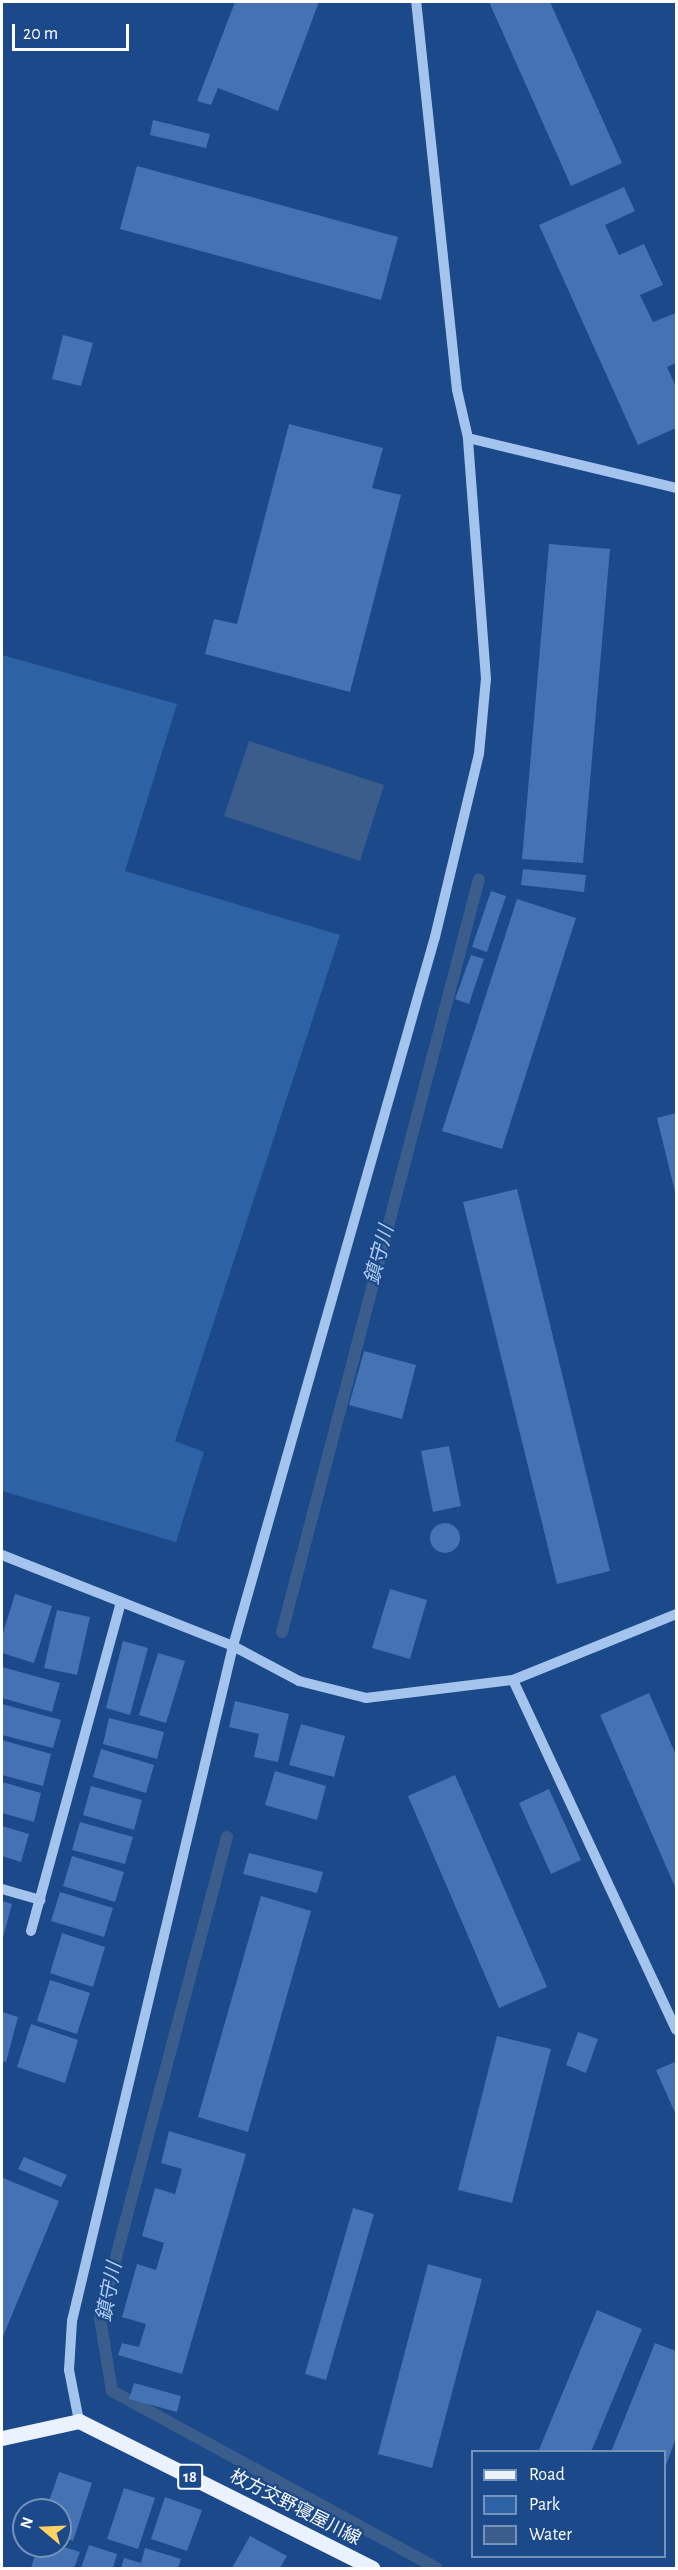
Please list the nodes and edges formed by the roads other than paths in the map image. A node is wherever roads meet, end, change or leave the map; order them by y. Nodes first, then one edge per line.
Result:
1 (416, 2) edge
2 (468, 438) junction
3 (676, 488) edge
4 (2, 1555) edge
5 (121, 1602) junction
6 (676, 1614) edge
7 (233, 1646) junction
8 (513, 1680) junction
9 (2, 1889) edge
10 (40, 1900) junction
11 (31, 1931) dead end
12 (676, 2030) edge
13 (79, 2421) junction
14 (2, 2438) edge
15 (372, 2568) edge

1 - 2 street
2 - 3 street
2 - 7 street
4 - 5 street
5 - 7 street
5 - 10 street
6 - 8 street
7 - 8 street
7 - 13 street
8 - 12 street
9 - 10 street
10 - 11 street
13 - 14 main road
13 - 15 main road, 枚方交野寝屋川線 / 18

